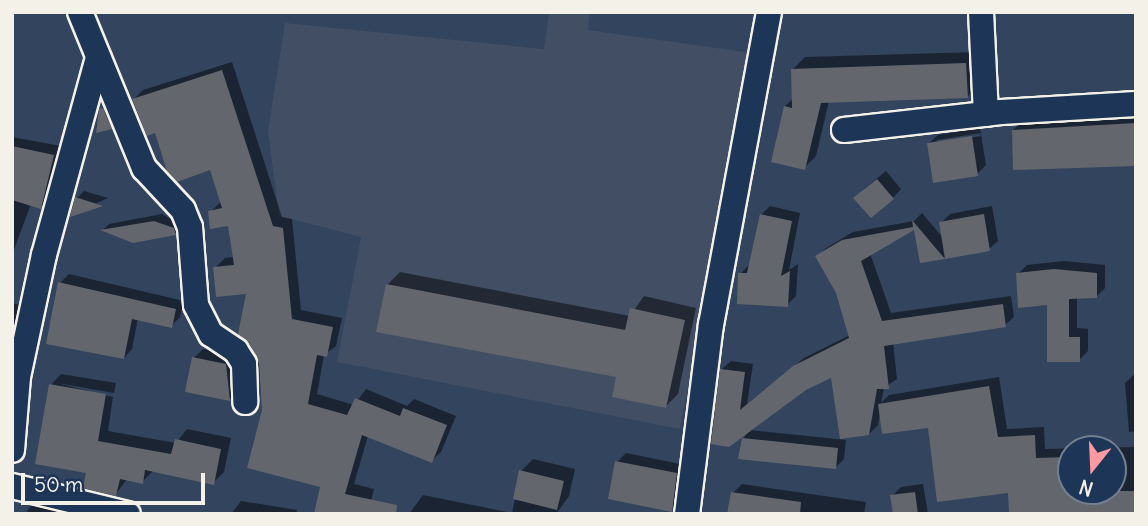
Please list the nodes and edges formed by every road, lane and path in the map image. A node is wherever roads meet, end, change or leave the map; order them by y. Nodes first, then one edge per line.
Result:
1 (80, 12) edge
2 (769, 12) edge
3 (981, 12) edge
4 (98, 57) junction
5 (1136, 104) edge
6 (986, 114) junction
7 (844, 130) dead end
8 (245, 402) dead end
9 (12, 450) edge
10 (12, 486) edge
11 (128, 514) edge
12 (687, 514) edge

1 - 4 street
2 - 12 street
3 - 6 street
4 - 8 street
4 - 9 street
5 - 6 street
6 - 7 street
10 - 11 street

